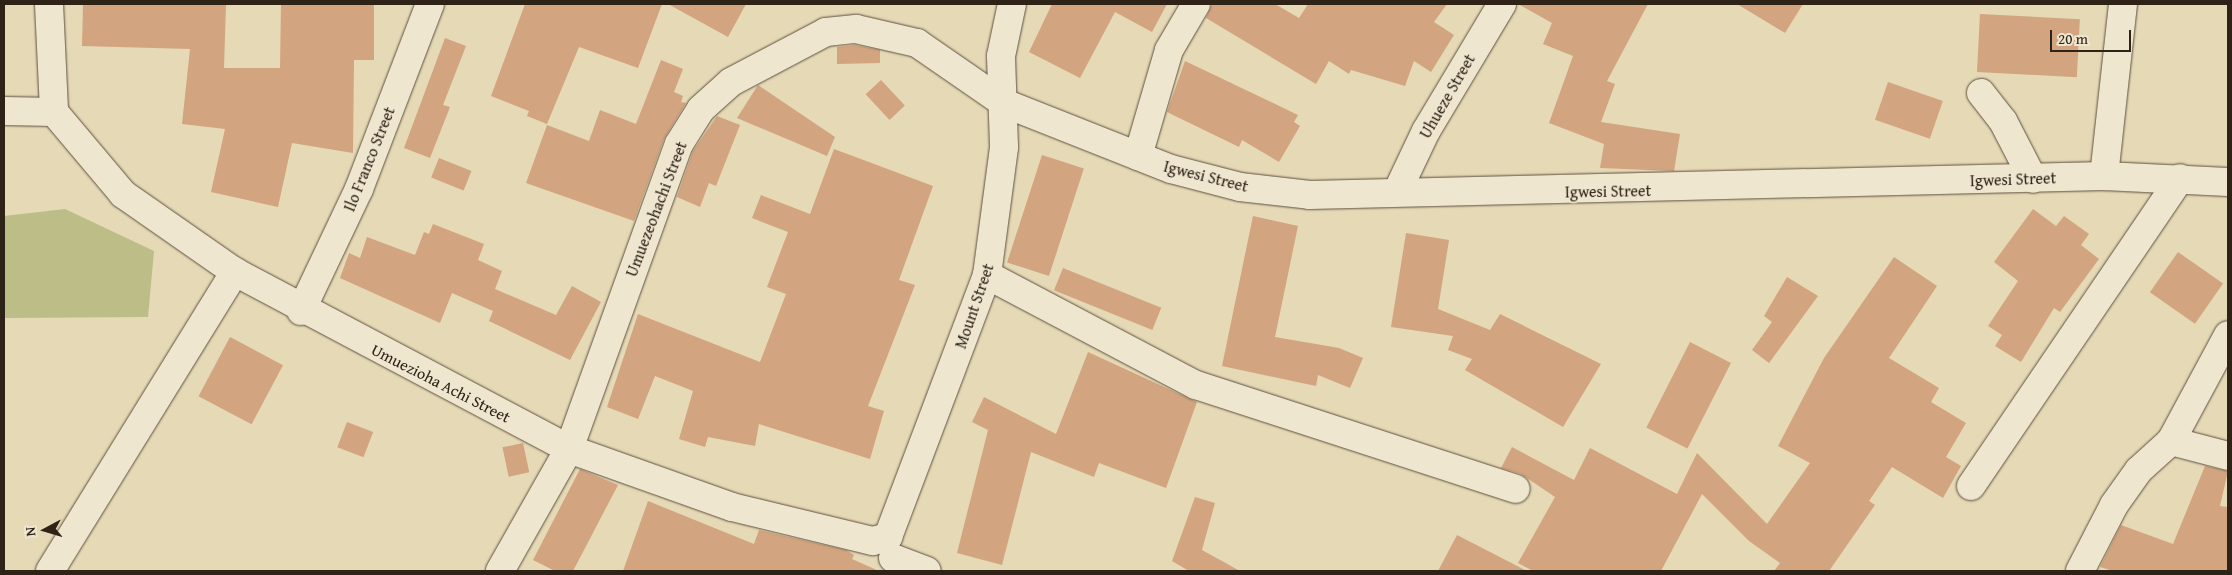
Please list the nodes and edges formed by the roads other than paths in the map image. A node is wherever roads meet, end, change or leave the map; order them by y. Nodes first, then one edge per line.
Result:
1 (49, 4) edge
2 (430, 4) edge
3 (1012, 4) edge
4 (1196, 4) edge
5 (1502, 4) edge
6 (2123, 4) edge
7 (1981, 93) dead end
8 (1004, 103) junction
9 (4, 111) edge
10 (54, 112) junction
11 (1138, 156) junction
12 (2104, 176) junction
13 (2180, 178) junction
14 (2034, 179) junction
15 (2228, 182) edge
16 (1397, 192) junction
17 (235, 272) junction
18 (987, 275) junction
19 (301, 311) junction
20 (2228, 335) edge
21 (2171, 441) junction
22 (569, 449) junction
23 (2228, 456) edge
24 (1971, 486) dead end
25 (1516, 489) dead end
26 (890, 555) edge
27 (50, 571) edge
28 (500, 571) edge
29 (928, 571) edge
30 (2080, 571) edge

1 - 10 street
2 - 19 street, Ilo Franco Street
3 - 8 street, Mount Street
4 - 11 street
5 - 16 street, Uhueze Street
6 - 12 street
7 - 14 street
8 - 11 street, Igwesi Street
8 - 18 street, Mount Street
8 - 22 street, Umuezeohachi Street
9 - 10 street
10 - 17 street, Umuezioha Achi Street
11 - 16 street, Igwesi Street
12 - 13 street, Igwesi Street
12 - 14 street, Igwesi Street
13 - 15 street, Igwesi Street
13 - 24 street
14 - 16 street, Igwesi Street
17 - 19 street, Umuezioha Achi Street
17 - 27 street
18 - 25 street
18 - 26 street, Mount Street
19 - 22 street, Umuezioha Achi Street
20 - 21 street
21 - 23 street
21 - 30 street
22 - 26 street, Umuezioha Achi Street
22 - 28 street, Umuezeohachi Street
26 - 29 street

